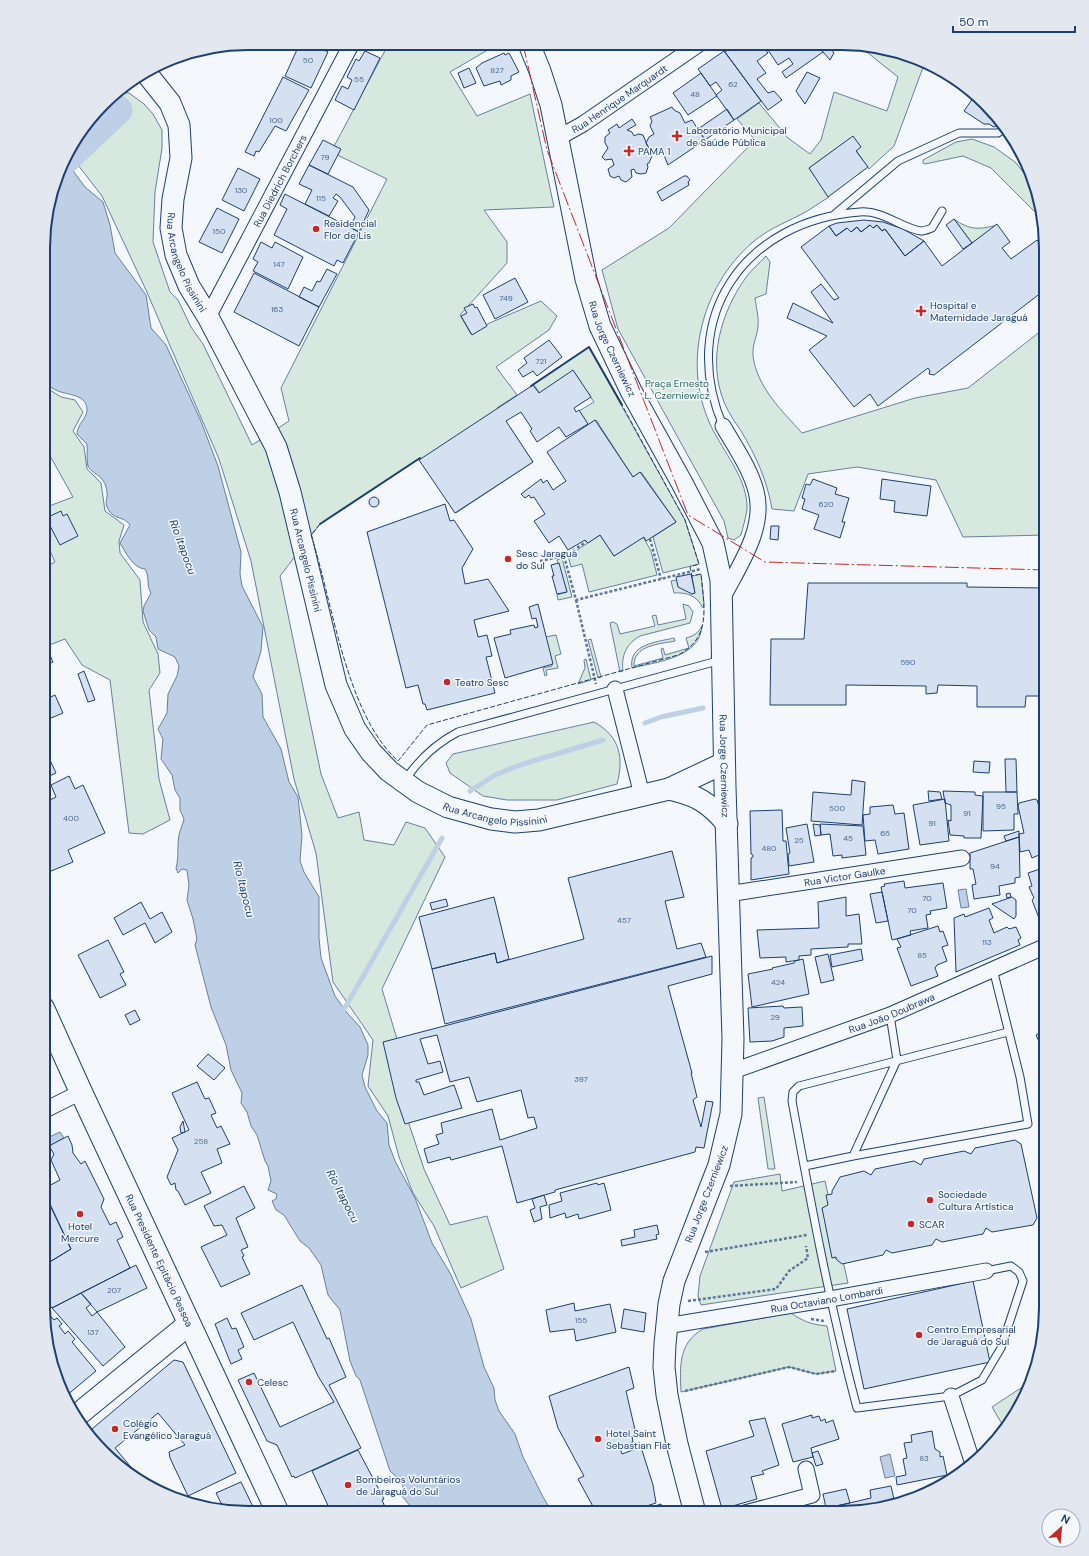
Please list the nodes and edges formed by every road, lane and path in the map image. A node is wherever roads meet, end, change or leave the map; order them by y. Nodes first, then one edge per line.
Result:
1 (348, 50) edge
2 (531, 50) edge
3 (690, 50) edge
4 (149, 77) edge
5 (1001, 131) edge
6 (558, 138) junction
7 (942, 211) dead end
8 (835, 214) junction
9 (208, 317) junction
10 (723, 426) joint
11 (650, 539) dead end
12 (586, 542) dead end
13 (745, 555) junction
14 (564, 556) junction
15 (540, 561) dead end
16 (718, 561) junction
17 (661, 579) junction
18 (723, 597) junction
19 (576, 600) junction
20 (722, 660) junction
21 (615, 689) junction
22 (598, 694) junction
23 (724, 763) junction
24 (408, 776) dead end
25 (669, 789) junction
26 (642, 795) junction
27 (727, 824) junction
28 (962, 858) dead end
29 (728, 894) junction
30 (1039, 949) edge
31 (993, 969) junction
32 (890, 1015) junction
33 (50, 1022) edge
34 (1008, 1032) junction
35 (897, 1060) junction
36 (733, 1071) junction
37 (81, 1092) junction
38 (50, 1108) edge
39 (853, 1156) junction
40 (805, 1166) junction
41 (796, 1182) dead end
42 (710, 1188) junction
43 (816, 1234) junction
44 (804, 1236) junction
45 (683, 1256) junction
46 (986, 1271) joint
47 (830, 1299) junction
48 (669, 1304) junction
49 (788, 1306) junction
50 (189, 1324) junction
51 (666, 1326) junction
52 (826, 1328) dead end
53 (834, 1364) dead end
54 (846, 1367) junction
55 (836, 1371) junction
56 (667, 1395) junction
57 (951, 1396) junction
58 (80, 1412) edge
59 (971, 1458) edge
60 (806, 1469) dead end
61 (275, 1506) edge
62 (693, 1506) edge
63 (771, 1506) edge

1 - 9 street, Rua Diedrich Borchers
2 - 6 main road, Rua Jorge Czerniewicz
3 - 6 street, Rua Henrique Marquardt
4 - 9 main road, Rua Arcangelo Pissinini
5 - 8 lane
6 - 16 main road, Rua Jorge Czerniewicz
7 - 8 lane
8 - 10 lane
9 - 26 main road, Rua Arcangelo Pissinini
10 - 13 street
11 - 17 path
12 - 14 path
13 - 16 street
13 - 18 street
14 - 15 path
14 - 19 path
16 - 17 path
16 - 18 main road, Rua Jorge Czerniewicz
17 - 19 path
18 - 20 main road, Rua Jorge Czerniewicz
19 - 22 path
20 - 21 lane
20 - 23 main road, Rua Jorge Czerniewicz
21 - 22 lane
21 - 26 street
22 - 24 lane
23 - 25 main road, Rua Arcangelo Pissinini
23 - 27 main road, Rua Jorge Czerniewicz
25 - 26 main road, Rua Arcangelo Pissinini
25 - 27 main road, Rua Arcangelo Pissinini
27 - 29 main road, Rua Jorge Czerniewicz
28 - 29 street, Rua Victor Gaulke
29 - 36 main road, Rua Jorge Czerniewicz
30 - 31 street, Rua João Doubrawa
31 - 32 street, Rua João Doubrawa
31 - 34 lane
32 - 35 lane
32 - 36 street, Rua João Doubrawa
33 - 37 main road, Rua Presidente Epitácio Pessoa
34 - 35 lane
34 - 39 lane
35 - 39 lane
35 - 40 lane
36 - 42 main road, Rua Jorge Czerniewicz
37 - 38 street
37 - 50 main road, Rua Presidente Epitácio Pessoa
39 - 40 lane
40 - 43 lane
41 - 42 path
42 - 45 main road, Rua Jorge Czerniewicz
43 - 44 path
43 - 47 lane
44 - 45 path
44 - 48 path
45 - 48 main road, Rua Jorge Czerniewicz
46 - 47 street, Rua Octaviano Lombardi
46 - 57 lane
47 - 49 street, Rua Octaviano Lombardi
47 - 54 lane
48 - 51 main road, Rua Jorge Czerniewicz
49 - 51 street, Rua Octaviano Lombardi
49 - 52 path
50 - 58 main road
50 - 61 main road, Rua Presidente Epitácio Pessoa
51 - 56 main road, Rua Jorge Czerniewicz
53 - 55 path
54 - 55 path
54 - 57 lane
55 - 56 path
56 - 62 main road, Rua Jorge Czerniewicz
57 - 59 street
60 - 63 street

